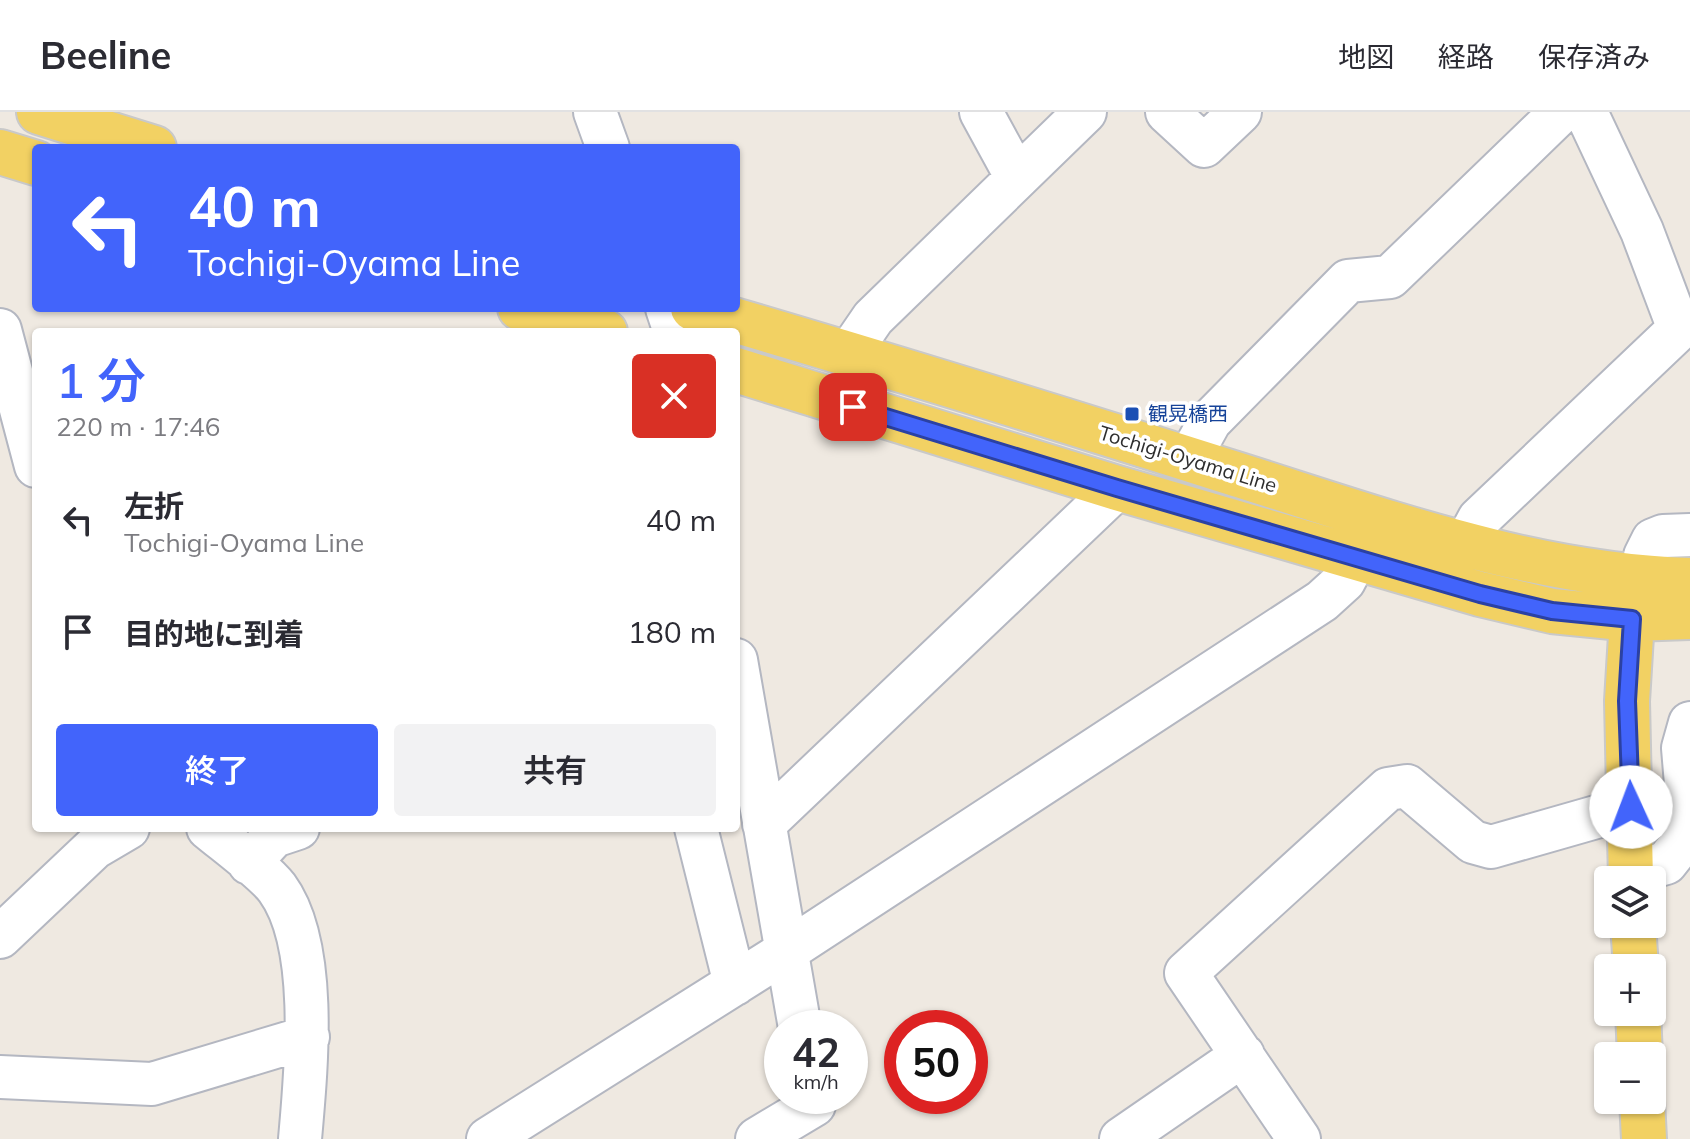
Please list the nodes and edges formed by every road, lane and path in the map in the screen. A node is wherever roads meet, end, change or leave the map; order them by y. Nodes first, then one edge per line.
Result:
1 (39, 112) edge
2 (595, 112) edge
3 (981, 112) edge
4 (1085, 112) edge
5 (1167, 112) edge
6 (1240, 112) edge
7 (1561, 112) edge
8 (1586, 112) edge
9 (141, 144) edge
10 (607, 144) edge
11 (0, 152) edge
12 (32, 162) edge
13 (1017, 178) junction
14 (707, 312) edge
15 (524, 317) edge
16 (1684, 325) edge
17 (583, 328) edge
18 (0, 330) edge
19 (849, 353) junction
20 (740, 371) edge
21 (27, 395) edge
22 (32, 434) edge
23 (1189, 459) junction
24 (1117, 488) junction
25 (1690, 535) edge
26 (1465, 545) junction
27 (1356, 558) junction
28 (1690, 580) edge
29 (1636, 599) junction
30 (1690, 617) edge
31 (740, 683) edge
32 (1690, 723) edge
33 (1631, 807) junction
34 (764, 824) junction
35 (121, 832) edge
36 (213, 832) edge
37 (286, 832) edge
38 (697, 832) edge
39 (249, 863) junction
40 (1631, 866) edge
41 (1658, 866) edge
42 (0, 937) edge
43 (785, 952) junction
44 (735, 984) junction
45 (796, 1010) edge
46 (308, 1037) junction
47 (1243, 1055) junction
48 (0, 1077) edge
49 (813, 1114) edge
50 (1643, 1114) edge
51 (300, 1139) edge
52 (488, 1139) edge
53 (757, 1139) edge
54 (1121, 1139) edge
55 (1299, 1139) edge
56 (1644, 1139) edge

1 - 9 main road
2 - 10 street
3 - 13 street
4 - 13 street
5 - 6 street
7 - 23 street
8 - 16 street
11 - 12 main road
13 - 19 street
14 - 19 main road, Tochigi-Oyama Line
15 - 17 main road
16 - 26 street
18 - 21 street
19 - 23 main road, Tochigi-Oyama Line
20 - 24 main road, Tochigi-Oyama Line
21 - 22 street
23 - 26 main road, Tochigi-Oyama Line
24 - 27 main road, Tochigi-Oyama Line
24 - 34 street
25 - 29 street
26 - 29 main road, Tochigi-Oyama Line
27 - 29 main road, Tochigi-Oyama Line
27 - 43 street
28 - 29 main road, Tochigi-Oyama Line
29 - 30 main road, Tochigi-Oyama Line
29 - 33 main road
31 - 34 street
32 - 41 street
33 - 40 main road
33 - 47 street
34 - 43 street
35 - 42 street
36 - 39 street
37 - 39 street
38 - 44 street
39 - 46 street
43 - 44 street
43 - 45 street
44 - 52 street
46 - 48 street
46 - 51 street
47 - 54 street
47 - 55 street
49 - 53 street
50 - 56 main road

